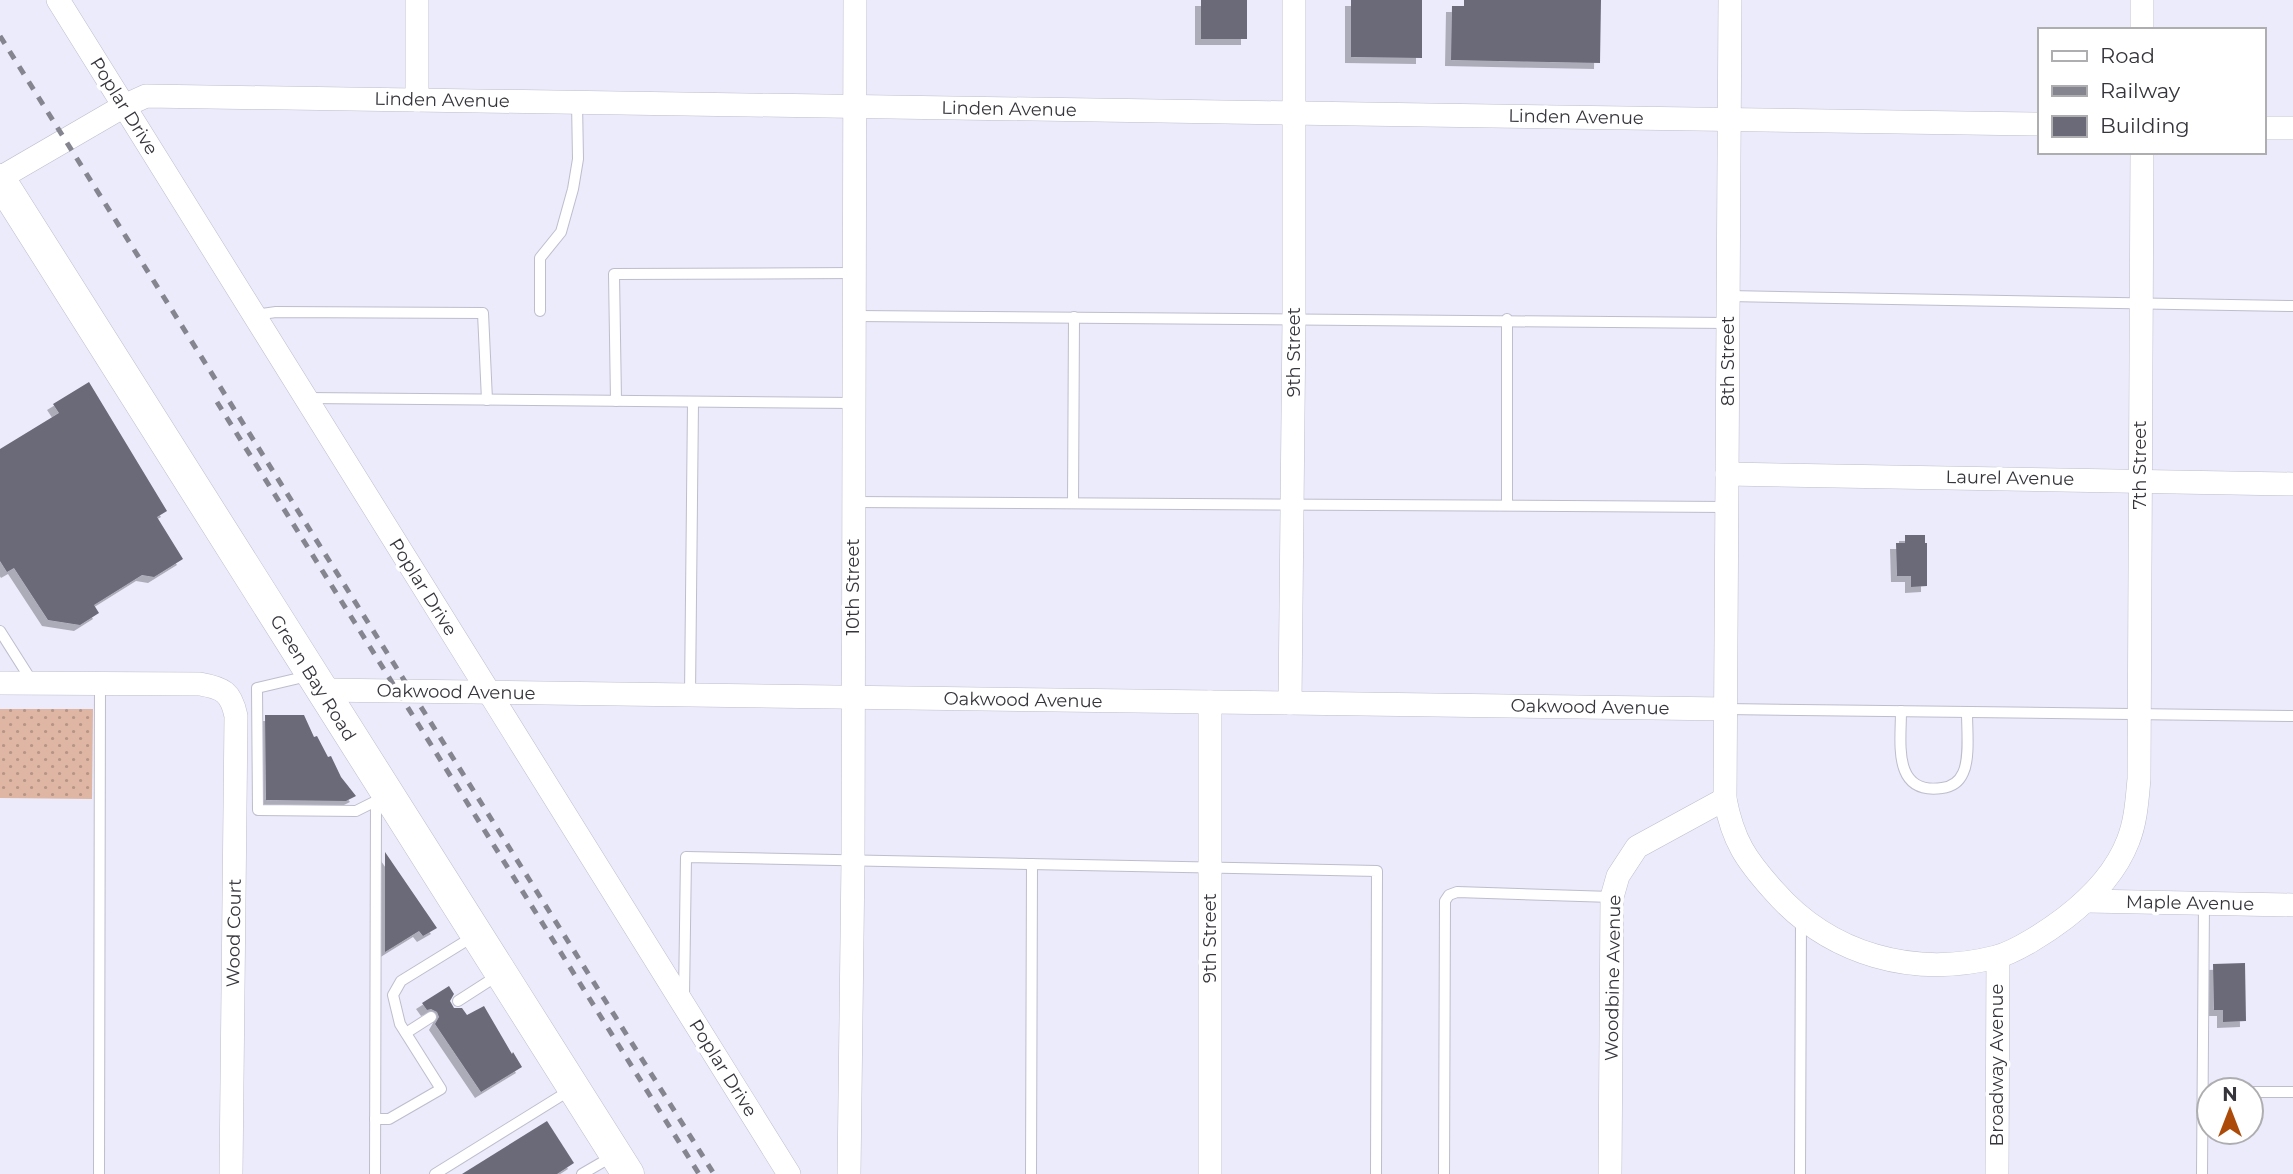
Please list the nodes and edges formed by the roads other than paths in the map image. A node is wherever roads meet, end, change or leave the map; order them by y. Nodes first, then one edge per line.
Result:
1 (58, 0) edge
2 (417, 0) edge
3 (855, 0) edge
4 (1294, 0) edge
5 (1730, 0) edge
6 (2142, 0) edge
7 (2142, 28) edge
8 (417, 100) junction
9 (577, 102) junction
10 (124, 106) junction
11 (854, 107) junction
12 (1294, 113) junction
13 (1729, 120) junction
14 (2038, 124) edge
15 (2265, 128) edge
16 (2293, 128) edge
17 (2142, 154) edge
18 (0, 179) edge
19 (855, 273) junction
20 (1728, 296) junction
21 (2141, 303) junction
22 (2293, 306) edge
23 (540, 311) dead end
24 (254, 315) junction
25 (855, 316) junction
26 (1074, 317) junction
27 (1294, 319) junction
28 (1507, 320) junction
29 (1728, 323) junction
30 (306, 398) junction
31 (487, 400) junction
32 (616, 401) junction
33 (693, 402) junction
34 (854, 403) junction
35 (1727, 474) junction
36 (2140, 480) junction
37 (2293, 484) edge
38 (854, 502) junction
39 (1073, 503) junction
40 (1292, 504) junction
41 (1507, 505) junction
42 (1727, 507) junction
43 (0, 631) edge
44 (316, 682) junction
45 (0, 683) edge
46 (33, 683) junction
47 (100, 684) junction
48 (489, 691) junction
49 (690, 695) junction
50 (852, 697) junction
51 (1210, 702) junction
52 (1290, 703) junction
53 (1901, 711) junction
54 (1967, 713) junction
55 (2139, 714) junction
56 (1726, 716) junction
57 (2293, 716) edge
58 (379, 794) junction
59 (1725, 799) junction
60 (853, 860) junction
61 (1032, 864) junction
62 (1210, 867) junction
63 (1612, 897) junction
64 (2088, 901) junction
65 (2204, 903) junction
66 (2293, 905) edge
67 (1801, 918) junction
68 (476, 934) junction
69 (1998, 957) junction
70 (501, 974) junction
71 (458, 1001) dead end
72 (684, 1006) junction
73 (431, 1017) dead end
74 (406, 1033) junction
75 (2206, 1076) edge
76 (573, 1088) junction
77 (2265, 1092) edge
78 (2293, 1093) edge
79 (375, 1119) junction
80 (2203, 1146) edge
81 (622, 1164) edge
82 (99, 1174) edge
83 (231, 1174) edge
84 (375, 1174) edge
85 (435, 1174) edge
86 (582, 1174) edge
87 (789, 1174) edge
88 (849, 1174) edge
89 (1031, 1174) edge
90 (1210, 1174) edge
91 (1376, 1174) edge
92 (1444, 1174) edge
93 (1610, 1174) edge
94 (1800, 1174) edge
95 (1997, 1174) edge
96 (2202, 1174) edge

1 - 10 street, Poplar Drive
2 - 8 street
3 - 11 street, 10th Street
4 - 12 street, 9th Street
5 - 13 street, 8th Street
6 - 7 street
8 - 9 street, Linden Avenue
8 - 10 street, Linden Avenue
9 - 11 street, Linden Avenue
9 - 23 lane
10 - 18 street, Linden Avenue
10 - 24 street, Poplar Drive
11 - 12 street, Linden Avenue
11 - 19 street, 10th Street
12 - 13 street, Linden Avenue
12 - 27 street, 9th Street
13 - 14 street, Linden Avenue
13 - 20 street, 8th Street
15 - 16 street
17 - 21 street, 7th Street
18 - 44 main road, Green Bay Road
19 - 25 street, 10th Street
19 - 32 lane
20 - 21 lane
20 - 29 street, 8th Street
21 - 22 lane
21 - 36 street, 7th Street
24 - 30 street, Poplar Drive
24 - 31 lane
25 - 26 lane
25 - 34 street, 10th Street
26 - 27 lane
26 - 39 lane
27 - 28 lane
27 - 40 street, 9th Street
28 - 29 lane
28 - 41 lane
29 - 35 street, 8th Street
30 - 31 lane
30 - 48 street, Poplar Drive
31 - 32 lane
32 - 33 lane
33 - 34 lane
33 - 49 lane
34 - 38 street, 10th Street
35 - 36 street, Laurel Avenue
35 - 42 street, 8th Street
36 - 37 street, Laurel Avenue
36 - 55 street, 7th Street
38 - 39 lane
38 - 50 street, 10th Street
39 - 40 lane
40 - 41 lane
40 - 52 street, 9th Street
41 - 42 lane
42 - 56 street, 8th Street
43 - 46 lane
44 - 48 street, Oakwood Avenue
44 - 58 main road, Green Bay Road
44 - 58 lane
45 - 46 street
46 - 47 street
47 - 82 lane
47 - 83 street, Wood Court
48 - 49 street, Oakwood Avenue
48 - 72 street, Poplar Drive
49 - 50 street, Oakwood Avenue
50 - 51 street, Oakwood Avenue
50 - 60 street, 10th Street
51 - 52 street, Oakwood Avenue
51 - 62 street, 9th Street
52 - 56 street, Oakwood Avenue
53 - 54 lane
53 - 54 lane
53 - 56 lane
54 - 55 lane
55 - 57 lane
55 - 64 street, 7th Street
56 - 59 street, 8th Street
58 - 68 main road, Green Bay Road
58 - 79 lane
59 - 63 street, Woodbine Avenue
59 - 67 street, 8th Street
60 - 61 lane
60 - 72 lane
60 - 88 street, 10th Street
61 - 62 lane
61 - 89 lane
62 - 90 street, 9th Street
62 - 91 lane
63 - 92 lane
63 - 93 street, Woodbine Avenue
64 - 65 street, Maple Avenue
64 - 69 street, 7th Street
65 - 66 street, Maple Avenue
65 - 75 lane
67 - 69 street, 8th Street
67 - 94 lane
68 - 70 main road, Green Bay Road
68 - 74 lane
69 - 95 street, Broadway Avenue
70 - 71 lane
70 - 76 main road, Green Bay Road
72 - 87 street, Poplar Drive
73 - 74 lane
74 - 79 lane
76 - 81 main road, Green Bay Road
76 - 85 lane
77 - 78 lane
79 - 84 lane
80 - 96 lane
81 - 86 lane

